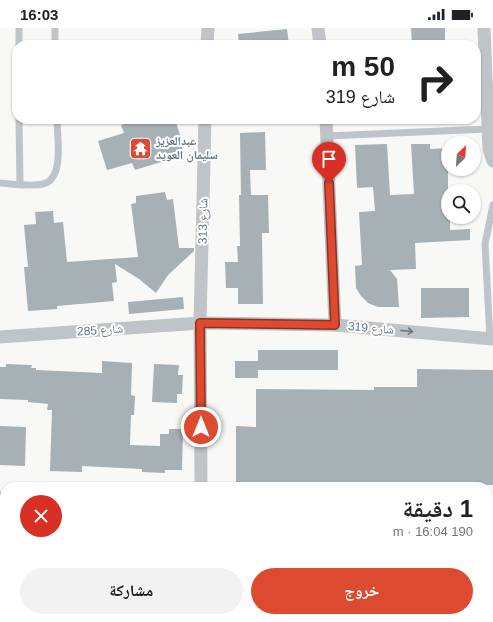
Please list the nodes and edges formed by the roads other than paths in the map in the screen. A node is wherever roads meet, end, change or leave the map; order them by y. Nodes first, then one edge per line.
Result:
1 (19, 28) edge
2 (55, 28) edge
3 (208, 28) edge
4 (318, 28) edge
5 (484, 28) edge
6 (19, 40) edge
7 (56, 40) edge
8 (207, 40) edge
9 (319, 40) edge
10 (19, 124) edge
11 (57, 124) edge
12 (205, 124) edge
13 (326, 124) edge
14 (488, 129) junction
15 (327, 136) junction
16 (493, 161) edge
17 (0, 183) edge
18 (20, 184) junction
19 (493, 205) edge
20 (200, 323) junction
21 (335, 325) junction
22 (0, 337) edge
23 (492, 339) edge
24 (201, 482) edge

1 - 6 lane
2 - 7 lane
3 - 8 street
4 - 9 street
5 - 14 street
10 - 18 lane
11 - 18 lane
12 - 20 street, شارع 313
13 - 15 street
14 - 15 lane
14 - 16 street
15 - 21 street
17 - 18 lane
19 - 23 lane
20 - 21 street, شارع 319
20 - 22 street, شارع 285
20 - 24 street, شارع 313
21 -> 23 street, شارع 319

